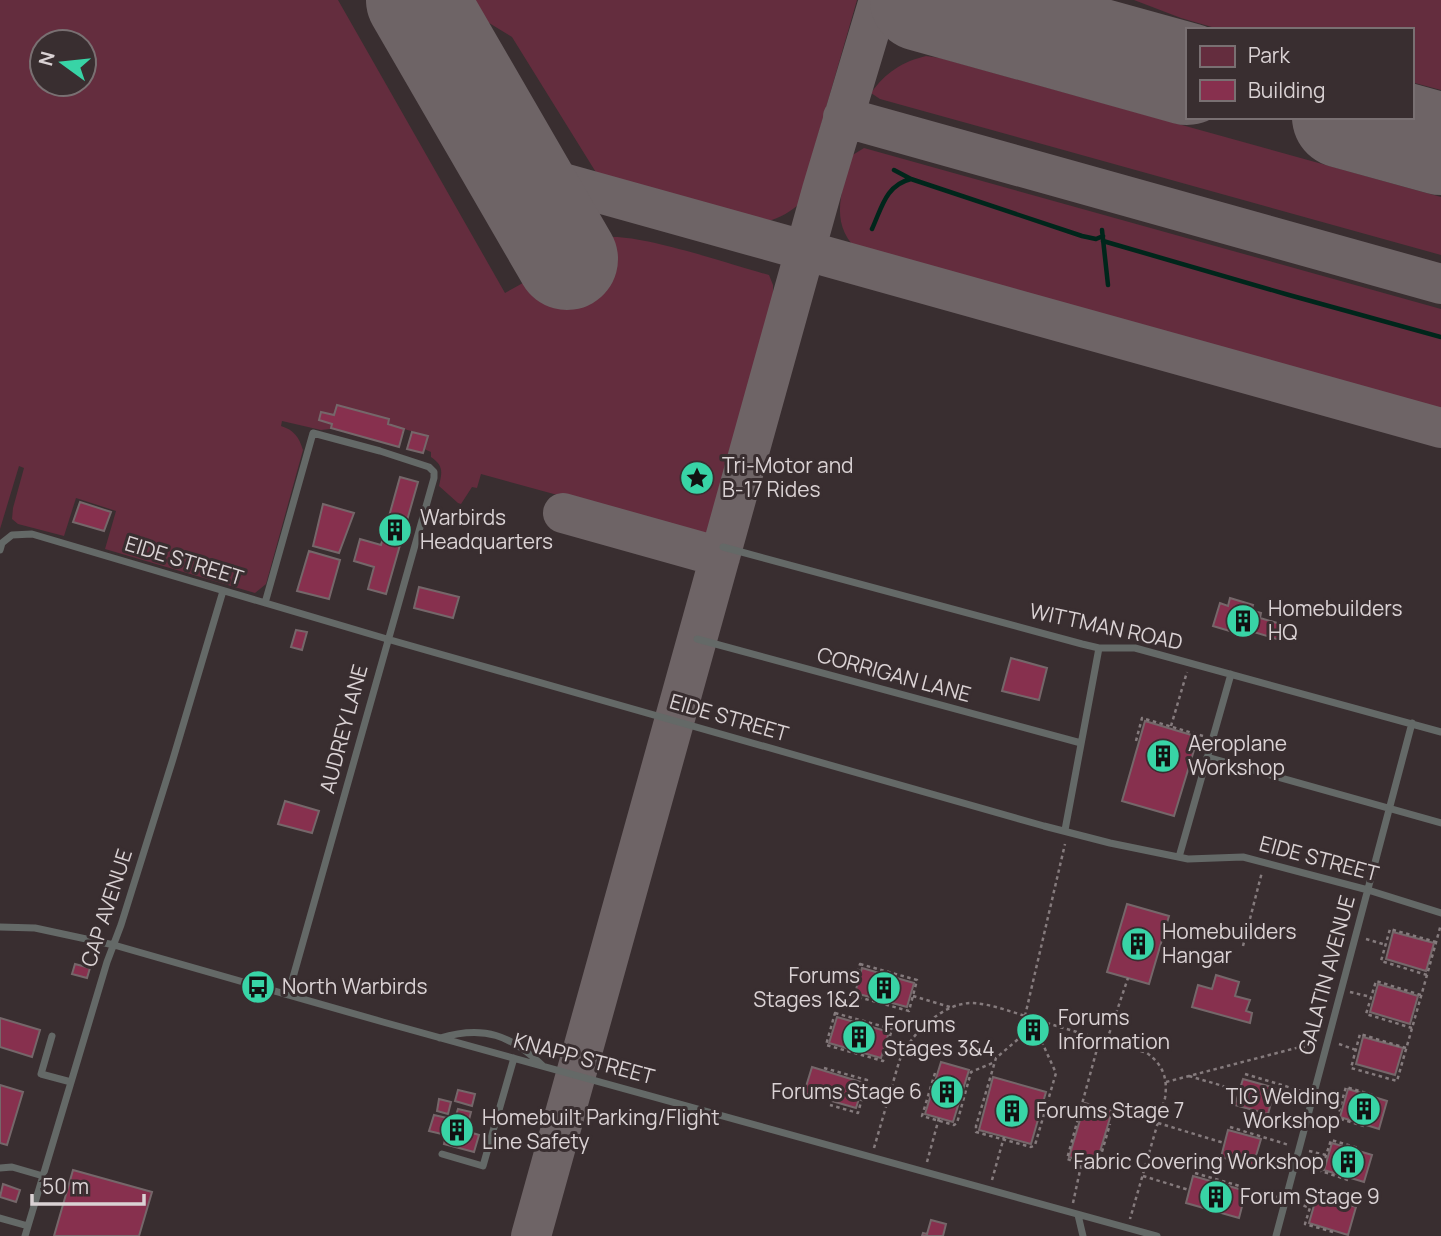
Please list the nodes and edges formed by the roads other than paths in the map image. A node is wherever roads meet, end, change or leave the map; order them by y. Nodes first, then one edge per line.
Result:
1 (723, 547) dead end
2 (0, 550) edge
3 (223, 591) junction
4 (265, 603) junction
5 (387, 639) junction
6 (697, 639) dead end
7 (1099, 648) junction
8 (1231, 674) junction
9 (1412, 723) junction
10 (1441, 732) edge
11 (1081, 743) junction
12 (1207, 757) junction
13 (1389, 808) junction
14 (1441, 823) edge
15 (1065, 830) junction
16 (1179, 857) junction
17 (1368, 890) junction
18 (1441, 913) edge
19 (0, 927) edge
20 (114, 945) junction
21 (288, 995) junction
22 (52, 1036) dead end
23 (440, 1038) junction
24 (514, 1058) junction
25 (544, 1066) junction
26 (71, 1082) junction
27 (442, 1154) dead end
28 (0, 1168) edge
29 (43, 1176) junction
30 (1074, 1214) junction
31 (0, 1218) edge
32 (28, 1226) junction
33 (25, 1236) edge
34 (1083, 1236) edge
35 (1157, 1236) edge
36 (1276, 1236) edge

1 - 7 lane, WITTMAN ROAD
2 - 3 lane, EIDE STREET
3 - 4 lane, EIDE STREET
3 - 20 lane, CAP AVENUE
4 - 5 lane, EIDE STREET
4 - 5 lane, AUDREY LANE
5 - 15 lane, EIDE STREET
5 - 21 lane, AUDREY LANE
6 - 11 lane, CORRIGAN LANE
7 - 8 lane, WITTMAN ROAD
7 - 11 lane
8 - 9 lane, WITTMAN ROAD
8 - 12 lane
9 - 10 lane, WITTMAN ROAD
9 - 13 lane, GALATIN AVENUE
11 - 15 lane
12 - 13 lane
12 - 16 lane
13 - 14 lane
13 - 17 lane, GALATIN AVENUE
15 - 16 lane, EIDE STREET
16 - 17 lane, EIDE STREET
17 - 18 lane, EIDE STREET
17 - 36 lane, GALATIN AVENUE
19 - 20 lane, KNAPP STREET
20 - 21 lane, KNAPP STREET
20 - 26 lane, CAP AVENUE
21 - 23 lane, KNAPP STREET
22 - 26 lane
23 - 24 lane, KNAPP STREET
23 - 25 lane
24 - 25 lane, KNAPP STREET
24 - 27 lane
25 - 30 lane, KNAPP STREET
26 - 29 lane, CAP AVENUE
28 - 29 lane
29 - 32 lane, CAP AVENUE
30 - 34 lane
30 - 35 lane, KNAPP STREET
31 - 32 lane
32 - 33 lane, CAP AVENUE

